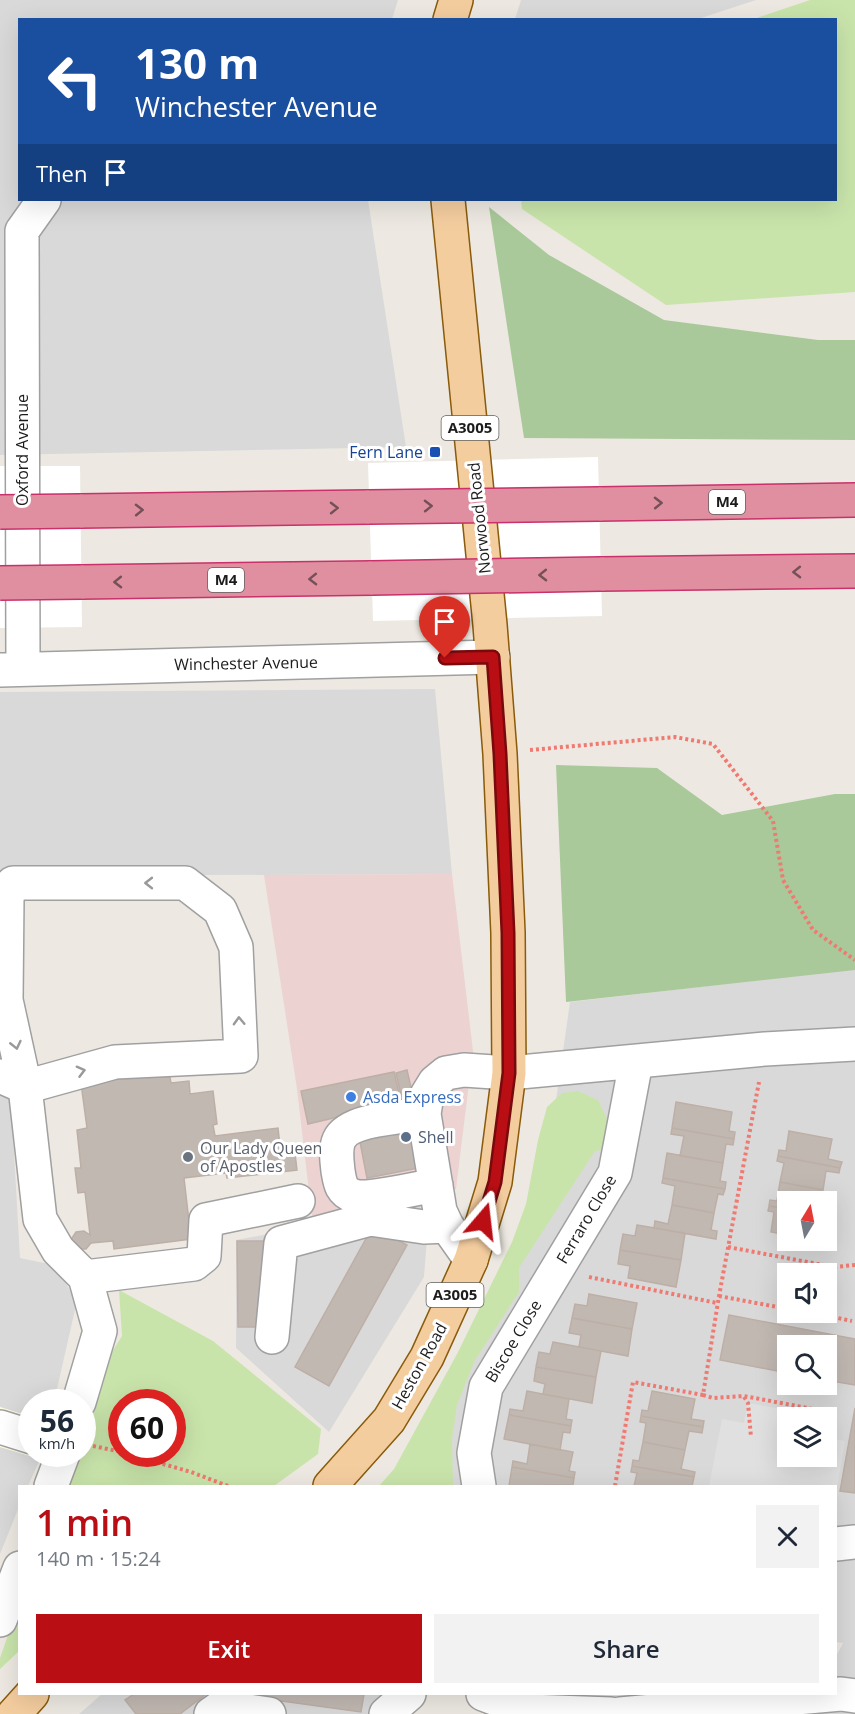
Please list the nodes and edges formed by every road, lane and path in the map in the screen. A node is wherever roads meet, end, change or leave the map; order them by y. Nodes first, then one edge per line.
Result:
1 (456, 0) edge
2 (451, 18) edge
3 (43, 201) edge
4 (448, 201) edge
5 (11, 231) edge
6 (855, 500) edge
7 (0, 512) edge
8 (855, 572) edge
9 (0, 583) edge
10 (493, 657) junction
11 (11, 669) edge
12 (500, 754) junction
13 (855, 960) edge
14 (855, 1044) edge
15 (765, 1049) junction
16 (636, 1062) junction
17 (509, 1073) junction
18 (13, 1081) edge
19 (424, 1113) junction
20 (436, 1185) junction
21 (298, 1201) dead end
22 (447, 1226) junction
23 (728, 1247) junction
24 (471, 1260) junction
25 (855, 1265) edge
26 (555, 1271) junction
27 (86, 1277) junction
28 (719, 1296) junction
29 (717, 1303) junction
30 (777, 1307) edge
31 (837, 1317) edge
32 (852, 1320) dead end
33 (272, 1337) dead end
34 (83, 1389) edge
35 (704, 1395) junction
36 (744, 1396) junction
37 (802, 1407) edge
38 (0, 1427) edge
39 (18, 1433) edge
40 (751, 1437) dead end
41 (64, 1467) edge
42 (174, 1467) edge
43 (52, 1485) edge
44 (225, 1485) edge
45 (331, 1485) edge
46 (478, 1485) edge
47 (615, 1485) edge
48 (855, 1542) edge
49 (837, 1544) edge
50 (18, 1573) edge
51 (0, 1620) edge
52 (837, 1694) edge
53 (31, 1695) edge
54 (408, 1695) edge
55 (486, 1695) edge
56 (615, 1695) edge
57 (830, 1695) edge
58 (855, 1696) edge
59 (14, 1714) edge
60 (211, 1714) edge
61 (269, 1714) edge
62 (386, 1714) edge
63 (611, 1714) edge
64 (619, 1714) edge

1 - 2 main road
3 - 5 street
4 - 10 main road, Norwood Road / A3005
5 - 11 street, Oxford Avenue
7 -> 6 highway, M4, bridge
8 -> 9 highway, M4, bridge
10 - 11 street, Winchester Avenue
10 - 12 main road, Heston Road / A3005
12 - 13 path
12 - 17 main road, Heston Road / A3005
14 - 15 street
15 - 16 street
15 - 23 path
16 - 17 street
16 - 26 street, Ferraro Close
17 - 19 street
17 - 24 main road, Heston Road / A3005
18 -> 18 street
18 - 27 street
19 - 20 street
19 - 20 street
20 - 22 street
21 - 27 street
22 - 24 street
22 - 33 street
23 - 25 path
23 - 28 path
24 - 45 main road, Heston Road / A3005
26 - 29 path
26 - 46 street, Biscoe Close
27 - 34 street
28 - 29 path
28 - 30 path
29 - 35 path
31 - 32 path
35 - 36 path
35 - 47 path
36 - 37 path
36 - 40 path
38 - 39 street
41 - 43 street
42 - 44 path
48 - 49 street
50 - 51 street
52 - 58 street
53 - 59 main road
54 - 62 street
55 - 63 street
56 - 64 street
57 - 64 street
60 - 61 street

